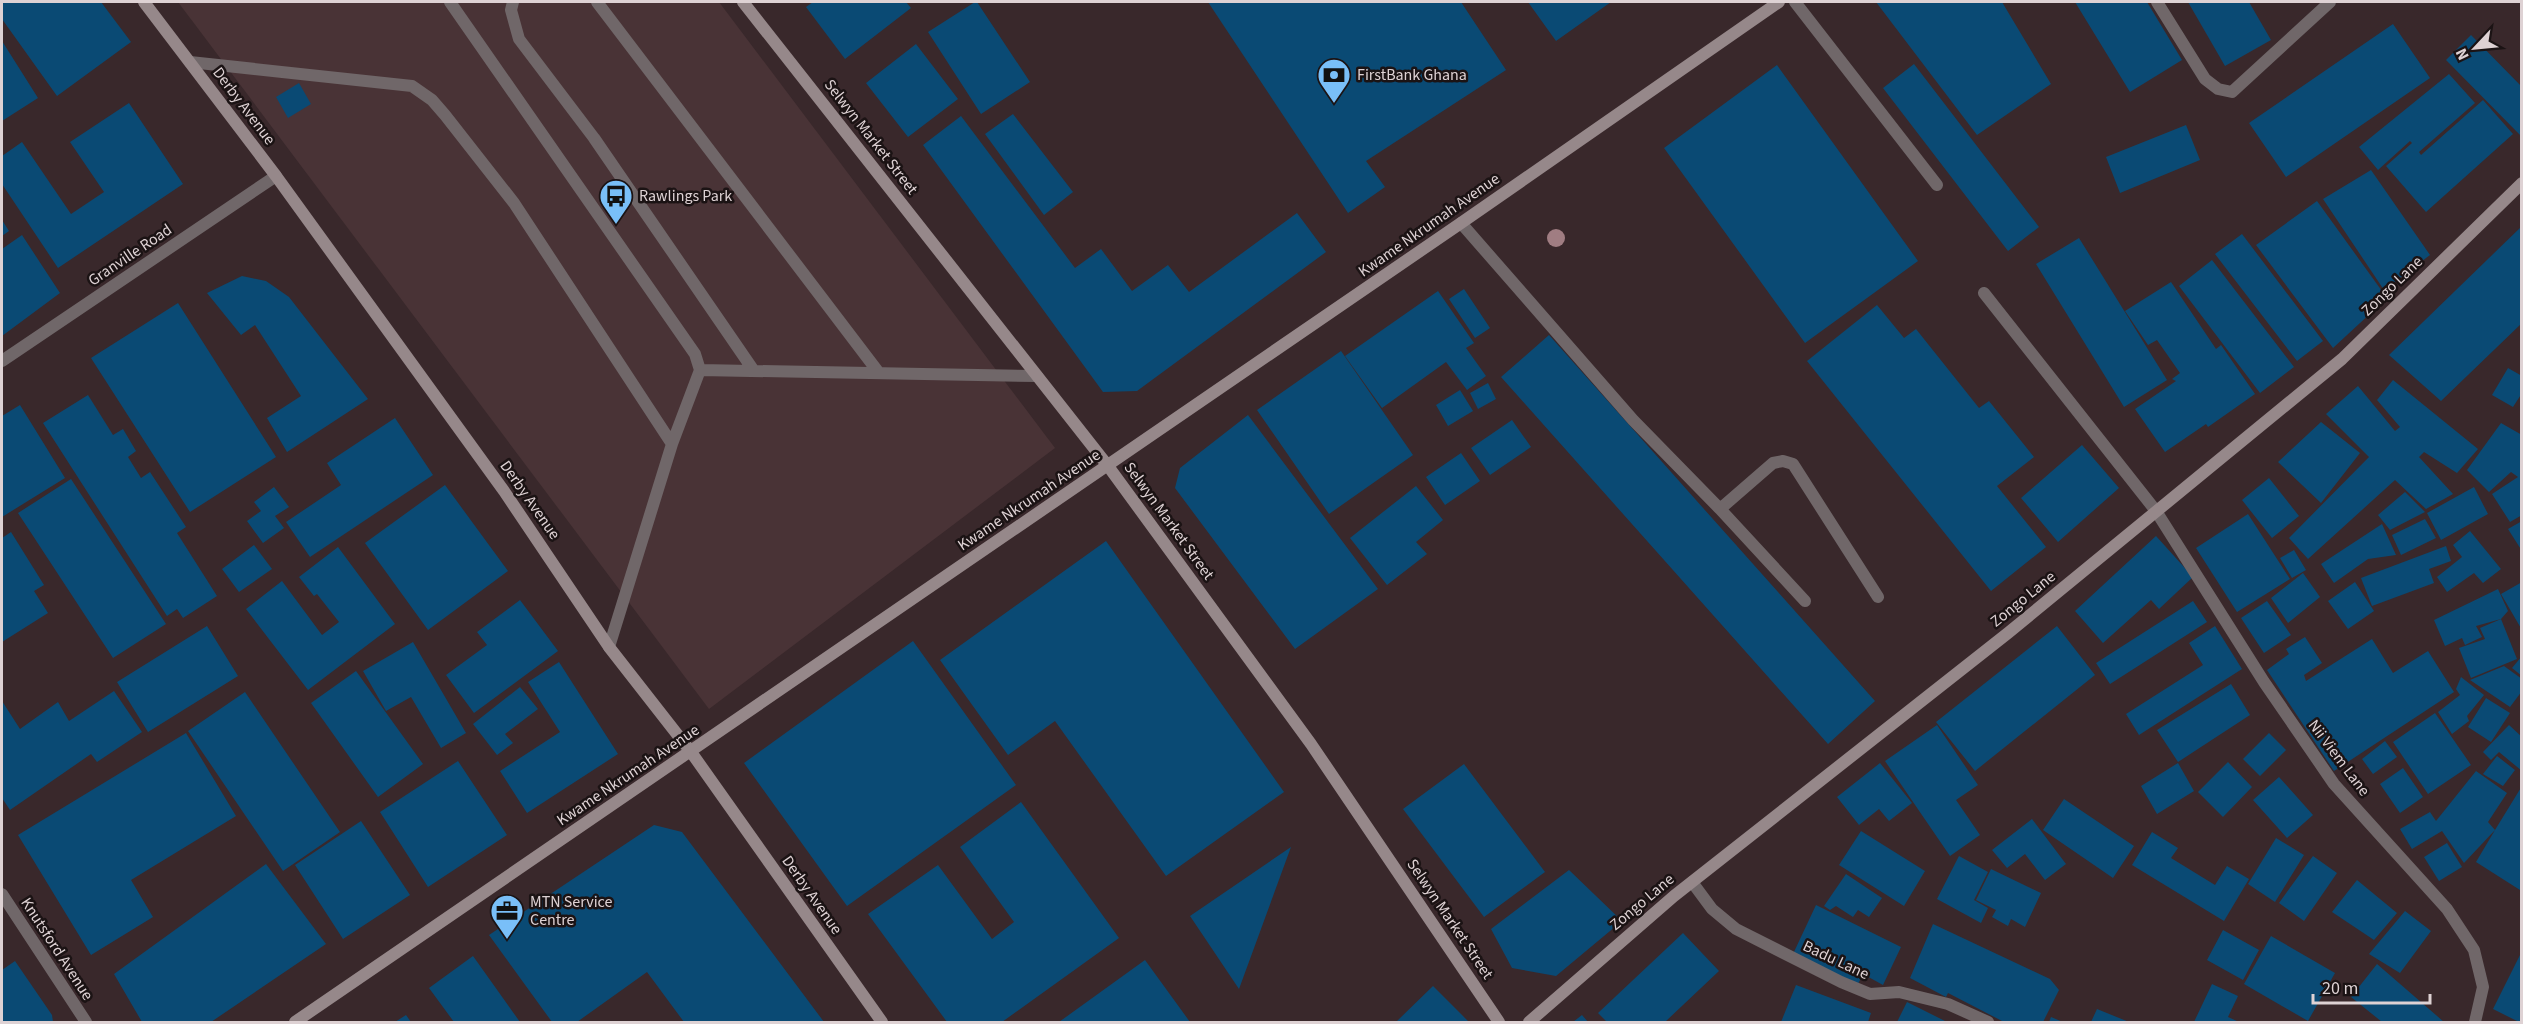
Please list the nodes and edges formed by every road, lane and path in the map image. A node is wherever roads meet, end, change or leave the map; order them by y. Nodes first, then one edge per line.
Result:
1 (144, 2) edge
2 (450, 2) edge
3 (513, 2) edge
4 (597, 2) edge
5 (743, 2) edge
6 (1779, 2) edge
7 (1795, 2) edge
8 (2157, 2) edge
9 (2330, 2) edge
10 (190, 62) junction
11 (276, 176) junction
12 (1937, 185) dead end
13 (2519, 191) edge
14 (1461, 223) junction
15 (1984, 293) dead end
16 (2, 362) edge
17 (699, 370) junction
18 (754, 371) junction
19 (879, 373) junction
20 (1037, 376) junction
21 (672, 444) junction
22 (1108, 466) junction
23 (1720, 509) junction
24 (2156, 511) junction
25 (1878, 597) dead end
26 (1805, 601) dead end
27 (609, 646) junction
28 (691, 752) junction
29 (1692, 882) junction
30 (2, 894) edge
31 (86, 1023) edge
32 (294, 1023) edge
33 (882, 1023) edge
34 (1499, 1023) edge
35 (1529, 1023) edge
36 (1988, 1023) edge
37 (2475, 1023) edge

1 - 10 main road, Derby Avenue
2 - 17 street
3 - 18 street
4 - 19 street
5 - 20 main road, Selwyn Market Street
6 - 14 main road, Kwame Nkrumah Avenue
7 - 12 street
8 - 9 street
10 - 11 main road, Derby Avenue
10 - 21 street
11 - 16 street, Granville Road
11 - 27 main road, Derby Avenue
13 - 24 main road, Zongo Lane
14 - 22 main road, Kwame Nkrumah Avenue
14 - 23 street
15 - 24 street, Nii Viem Lane
17 - 18 street
17 - 21 street
18 - 19 street
19 - 20 street
20 - 22 main road, Selwyn Market Street
21 - 27 street
22 - 28 main road, Kwame Nkrumah Avenue
22 - 34 main road, Selwyn Market Street
23 - 25 street
23 - 26 street
24 - 29 main road, Zongo Lane
24 - 37 street, Nii Viem Lane
27 - 28 main road, Derby Avenue
28 - 32 main road, Kwame Nkrumah Avenue
28 - 33 main road, Derby Avenue
29 - 35 main road, Zongo Lane
29 - 36 street, Badu Lane
30 - 31 street, Knutsford Avenue

